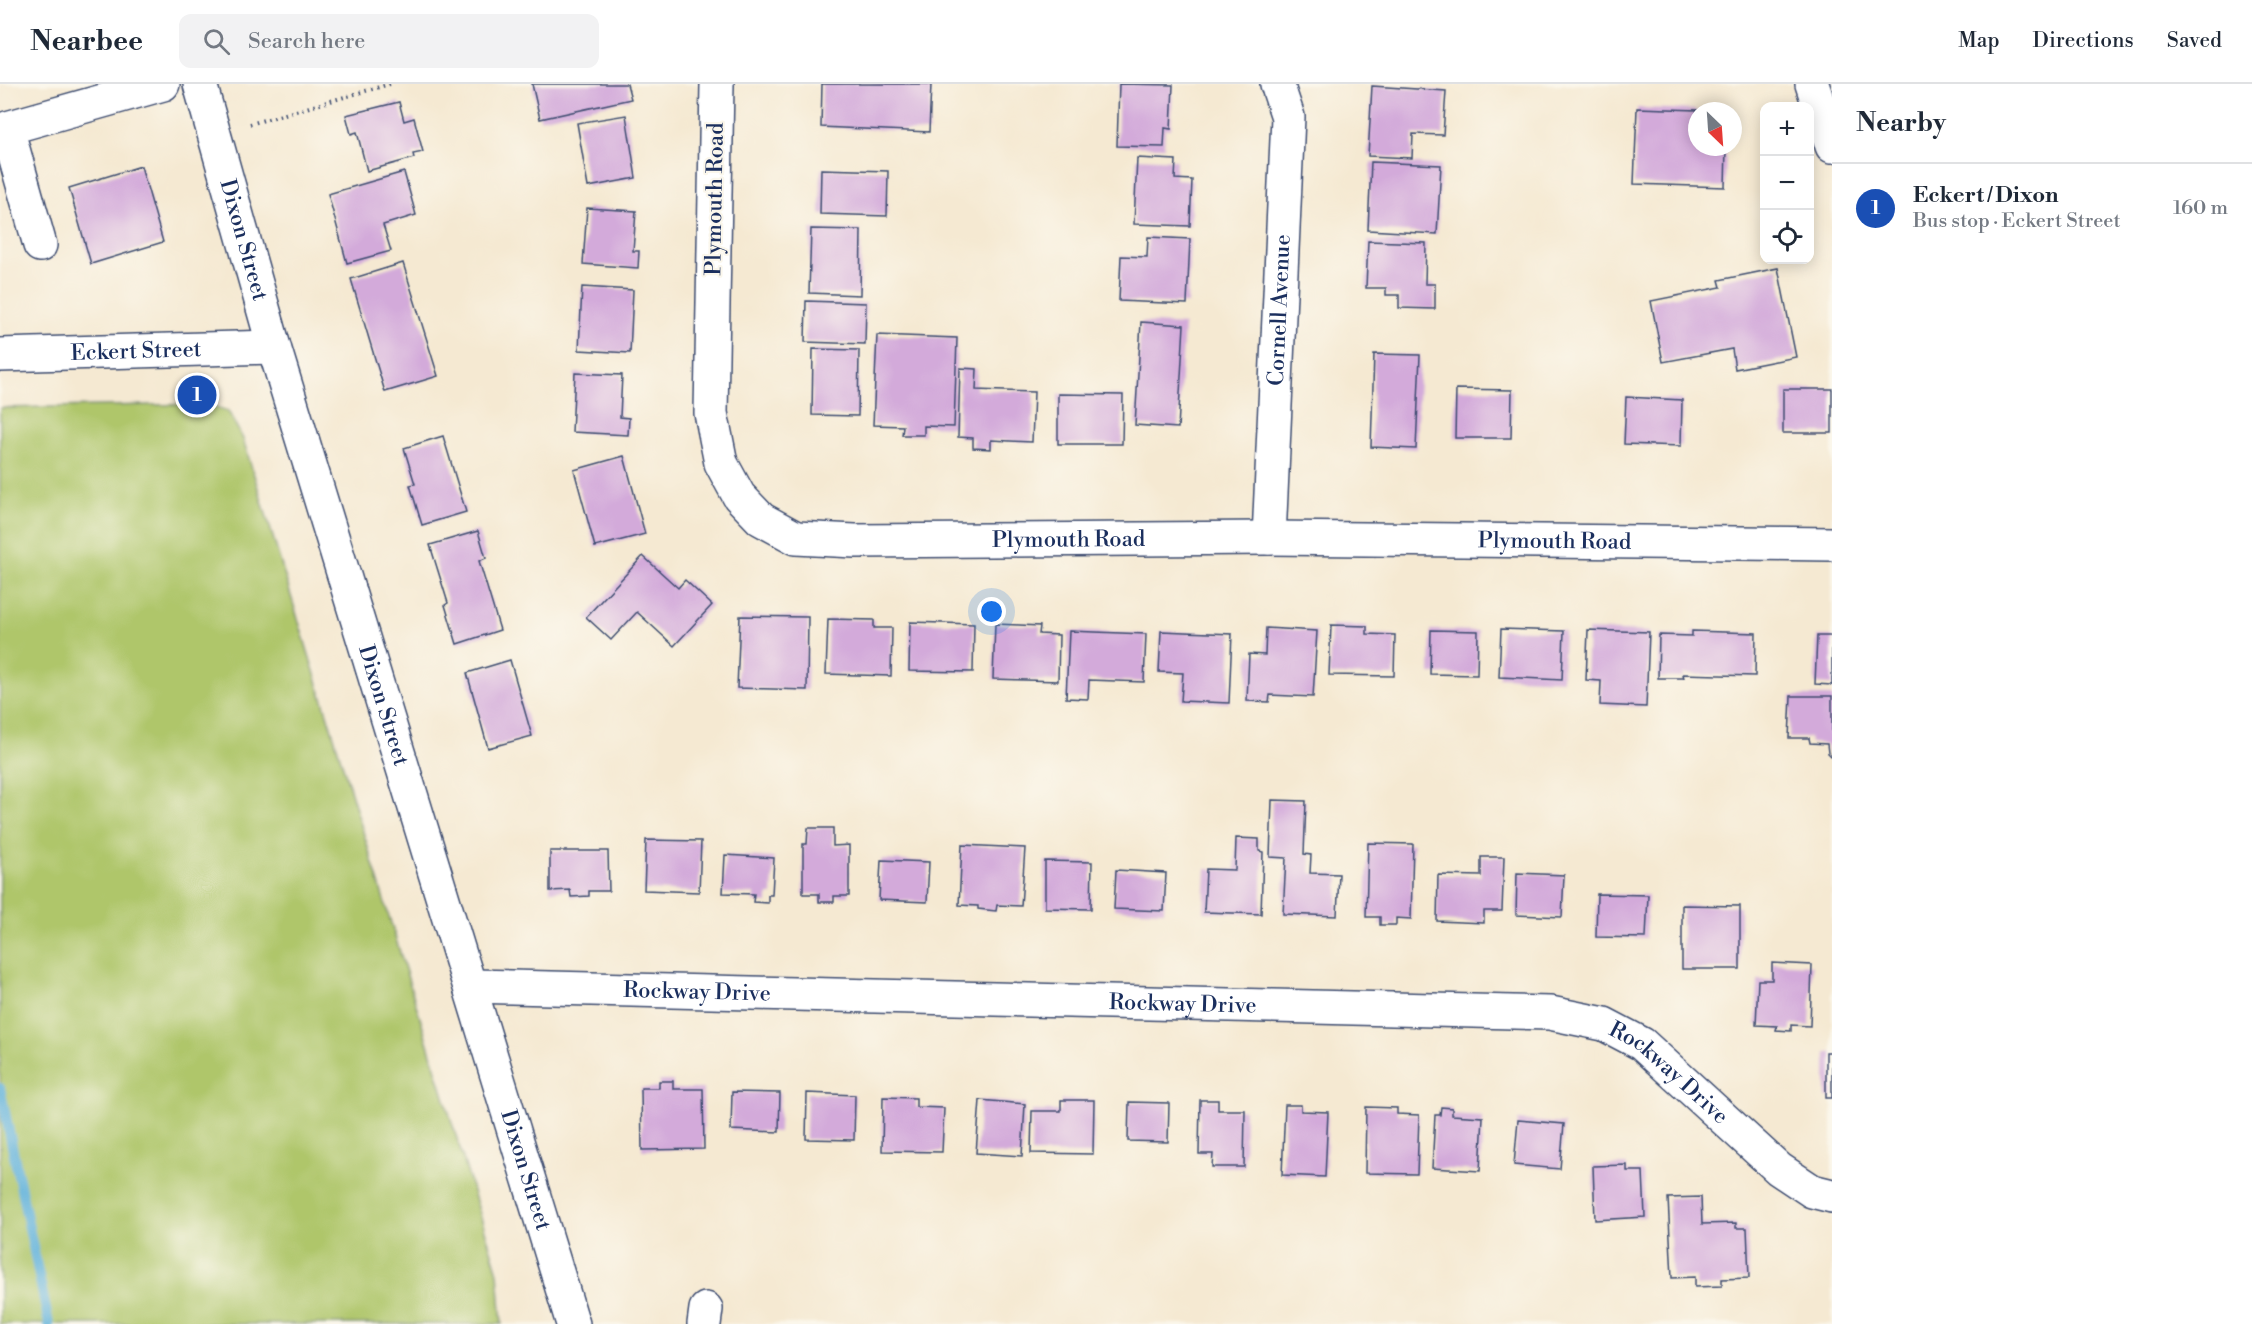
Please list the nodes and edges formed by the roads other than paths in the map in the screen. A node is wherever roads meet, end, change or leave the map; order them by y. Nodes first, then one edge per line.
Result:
1 (163, 84) edge
2 (200, 84) edge
3 (717, 84) edge
4 (1277, 84) edge
5 (1812, 84) edge
6 (1832, 146) edge
7 (40, 245) dead end
8 (274, 347) junction
9 (0, 355) edge
10 (1269, 538) junction
11 (1832, 544) edge
12 (472, 986) junction
13 (1832, 1196) edge
14 (573, 1324) edge

1 - 7 street
2 - 8 street, Dixon Street
3 - 10 street, Plymouth Road
4 - 10 street, Cornell Avenue
5 - 6 street
8 - 9 street, Eckert Street
8 - 12 street, Dixon Street
10 - 11 street, Plymouth Road
12 - 13 street, Rockway Drive
12 - 14 street, Dixon Street

